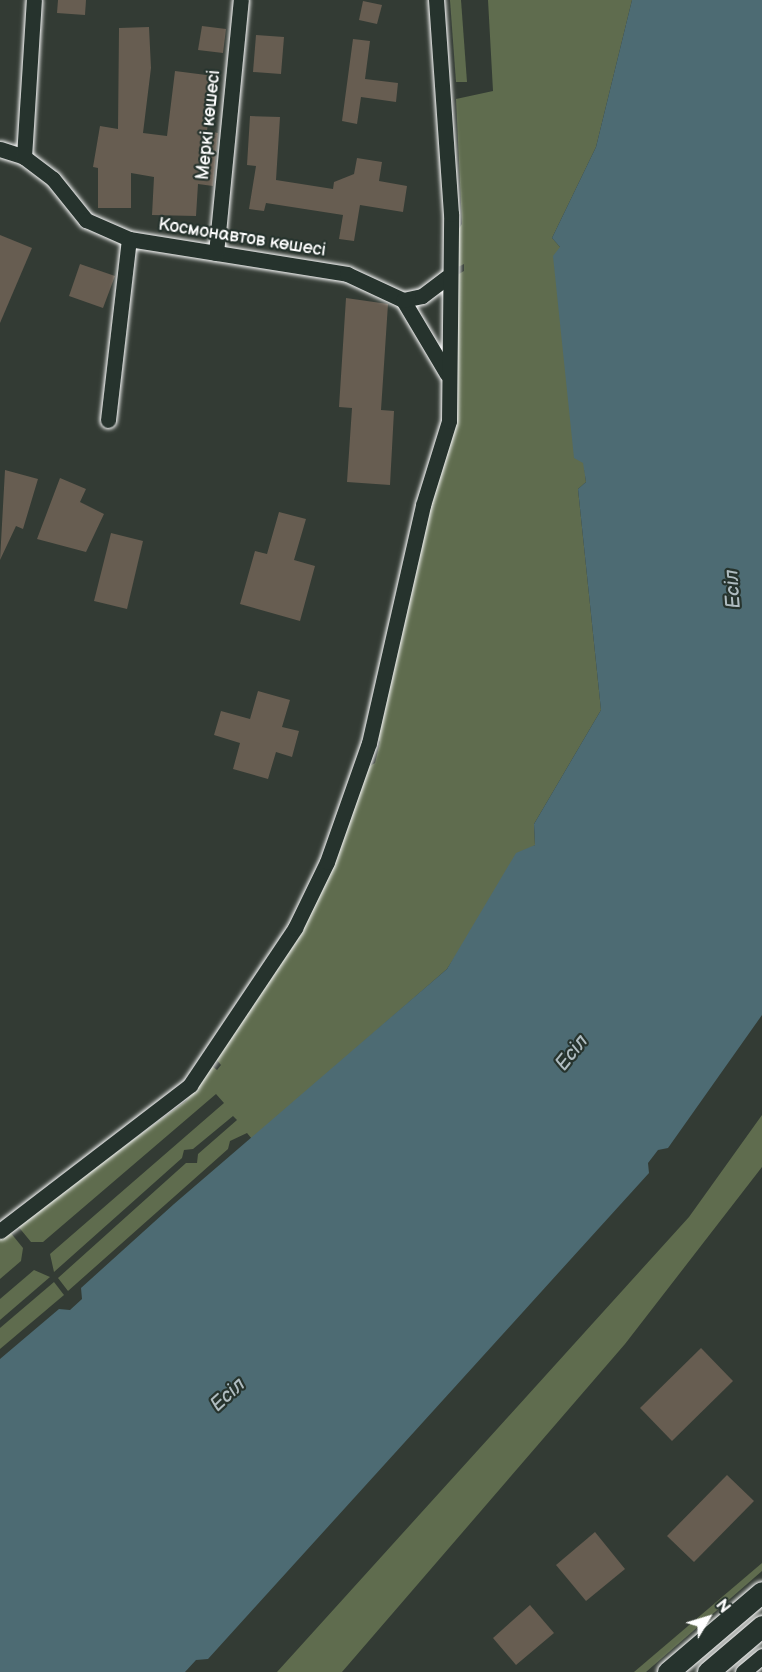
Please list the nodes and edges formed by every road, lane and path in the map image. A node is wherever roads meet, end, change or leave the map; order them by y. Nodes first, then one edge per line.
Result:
1 (34, 0) edge
2 (242, 0) edge
3 (436, 0) edge
4 (0, 149) edge
5 (24, 157) junction
6 (129, 239) junction
7 (216, 253) junction
8 (447, 277) junction
9 (403, 300) junction
10 (452, 388) junction
11 (108, 420) dead end
12 (0, 1231) edge
13 (762, 1592) edge
14 (762, 1626) edge
15 (762, 1656) edge
16 (668, 1672) edge
17 (708, 1672) edge
18 (743, 1672) edge

1 - 5 street
2 - 7 street, Меркі көшесі
3 - 8 street
4 - 5 street, Космонавтов көшесі
5 - 6 street, Космонавтов көшесі
6 - 7 street, Космонавтов көшесі
6 - 11 street
7 - 9 street, Космонавтов көшесі
8 - 9 street
8 - 10 street
9 - 10 street
10 - 12 street
13 - 16 main road
14 - 17 main road
15 - 18 street

